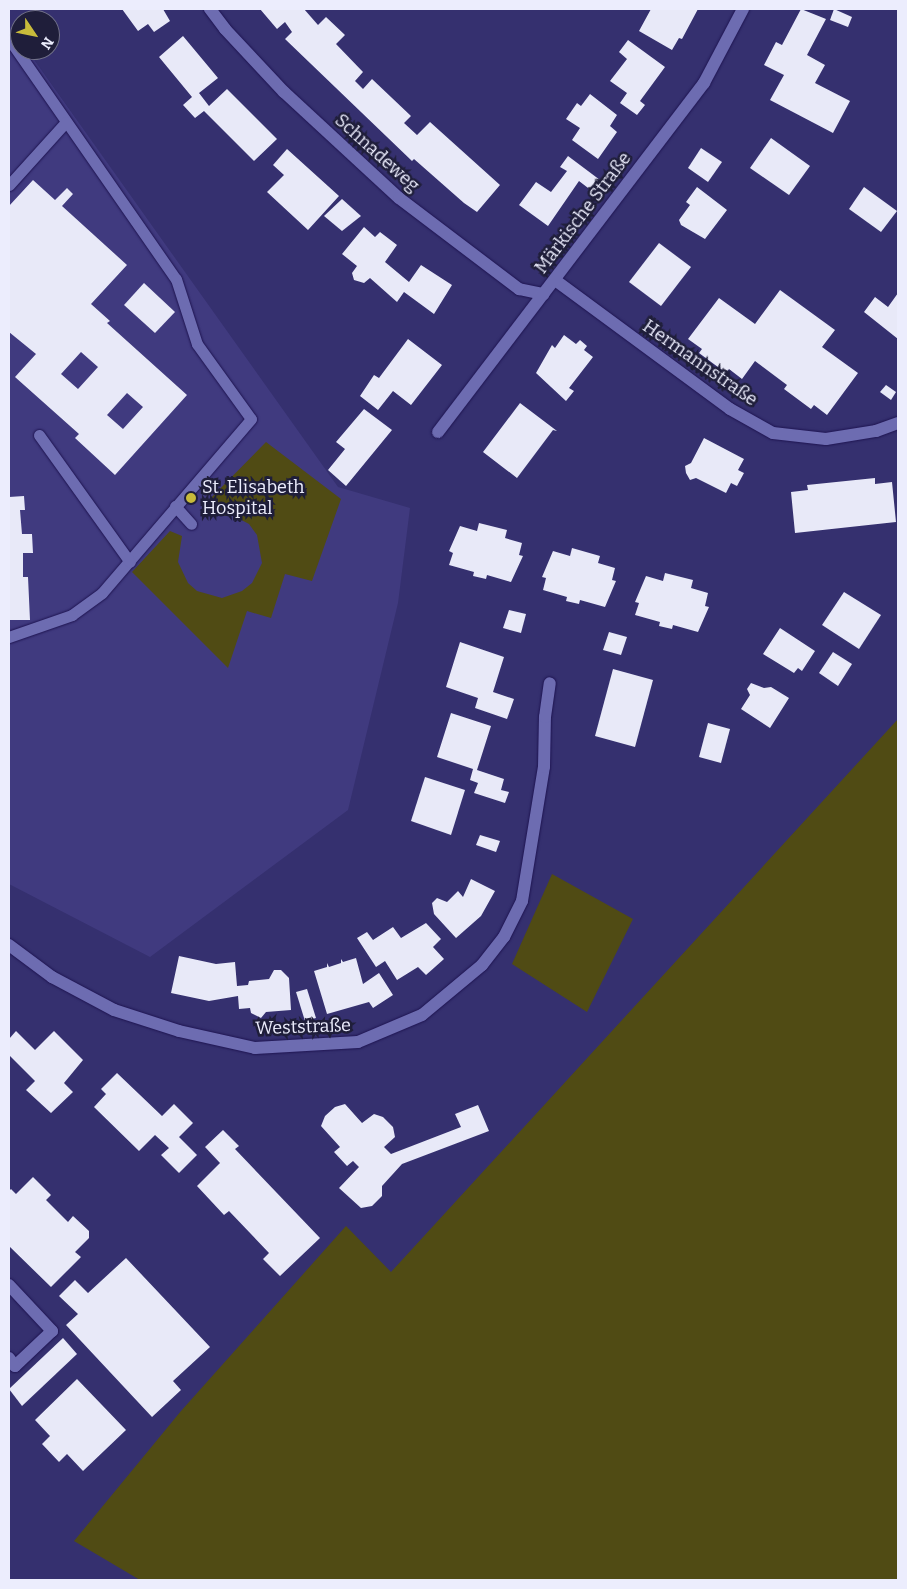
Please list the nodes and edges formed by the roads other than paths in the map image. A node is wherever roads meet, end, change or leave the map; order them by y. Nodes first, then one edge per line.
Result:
1 (210, 9) edge
2 (743, 9) edge
3 (9, 39) edge
4 (66, 122) junction
5 (9, 185) edge
6 (555, 280) junction
7 (543, 294) junction
8 (898, 423) edge
9 (438, 432) dead end
10 (39, 435) dead end
11 (176, 506) junction
12 (191, 524) dead end
13 (130, 562) junction
14 (9, 636) edge
15 (550, 683) dead end
16 (9, 944) edge
17 (9, 1285) edge
18 (9, 1358) edge

1 - 7 street, Schnadeweg
2 - 6 street, Märkische Straße
3 - 4 lane
4 - 5 lane
4 - 11 lane
6 - 7 street, Märkische Straße
6 - 8 street, Hermannstraße
7 - 9 street, Märkische Straße
10 - 13 lane
11 - 12 lane
11 - 13 lane
13 - 14 lane
15 - 16 street, Weststraße
17 - 18 street

